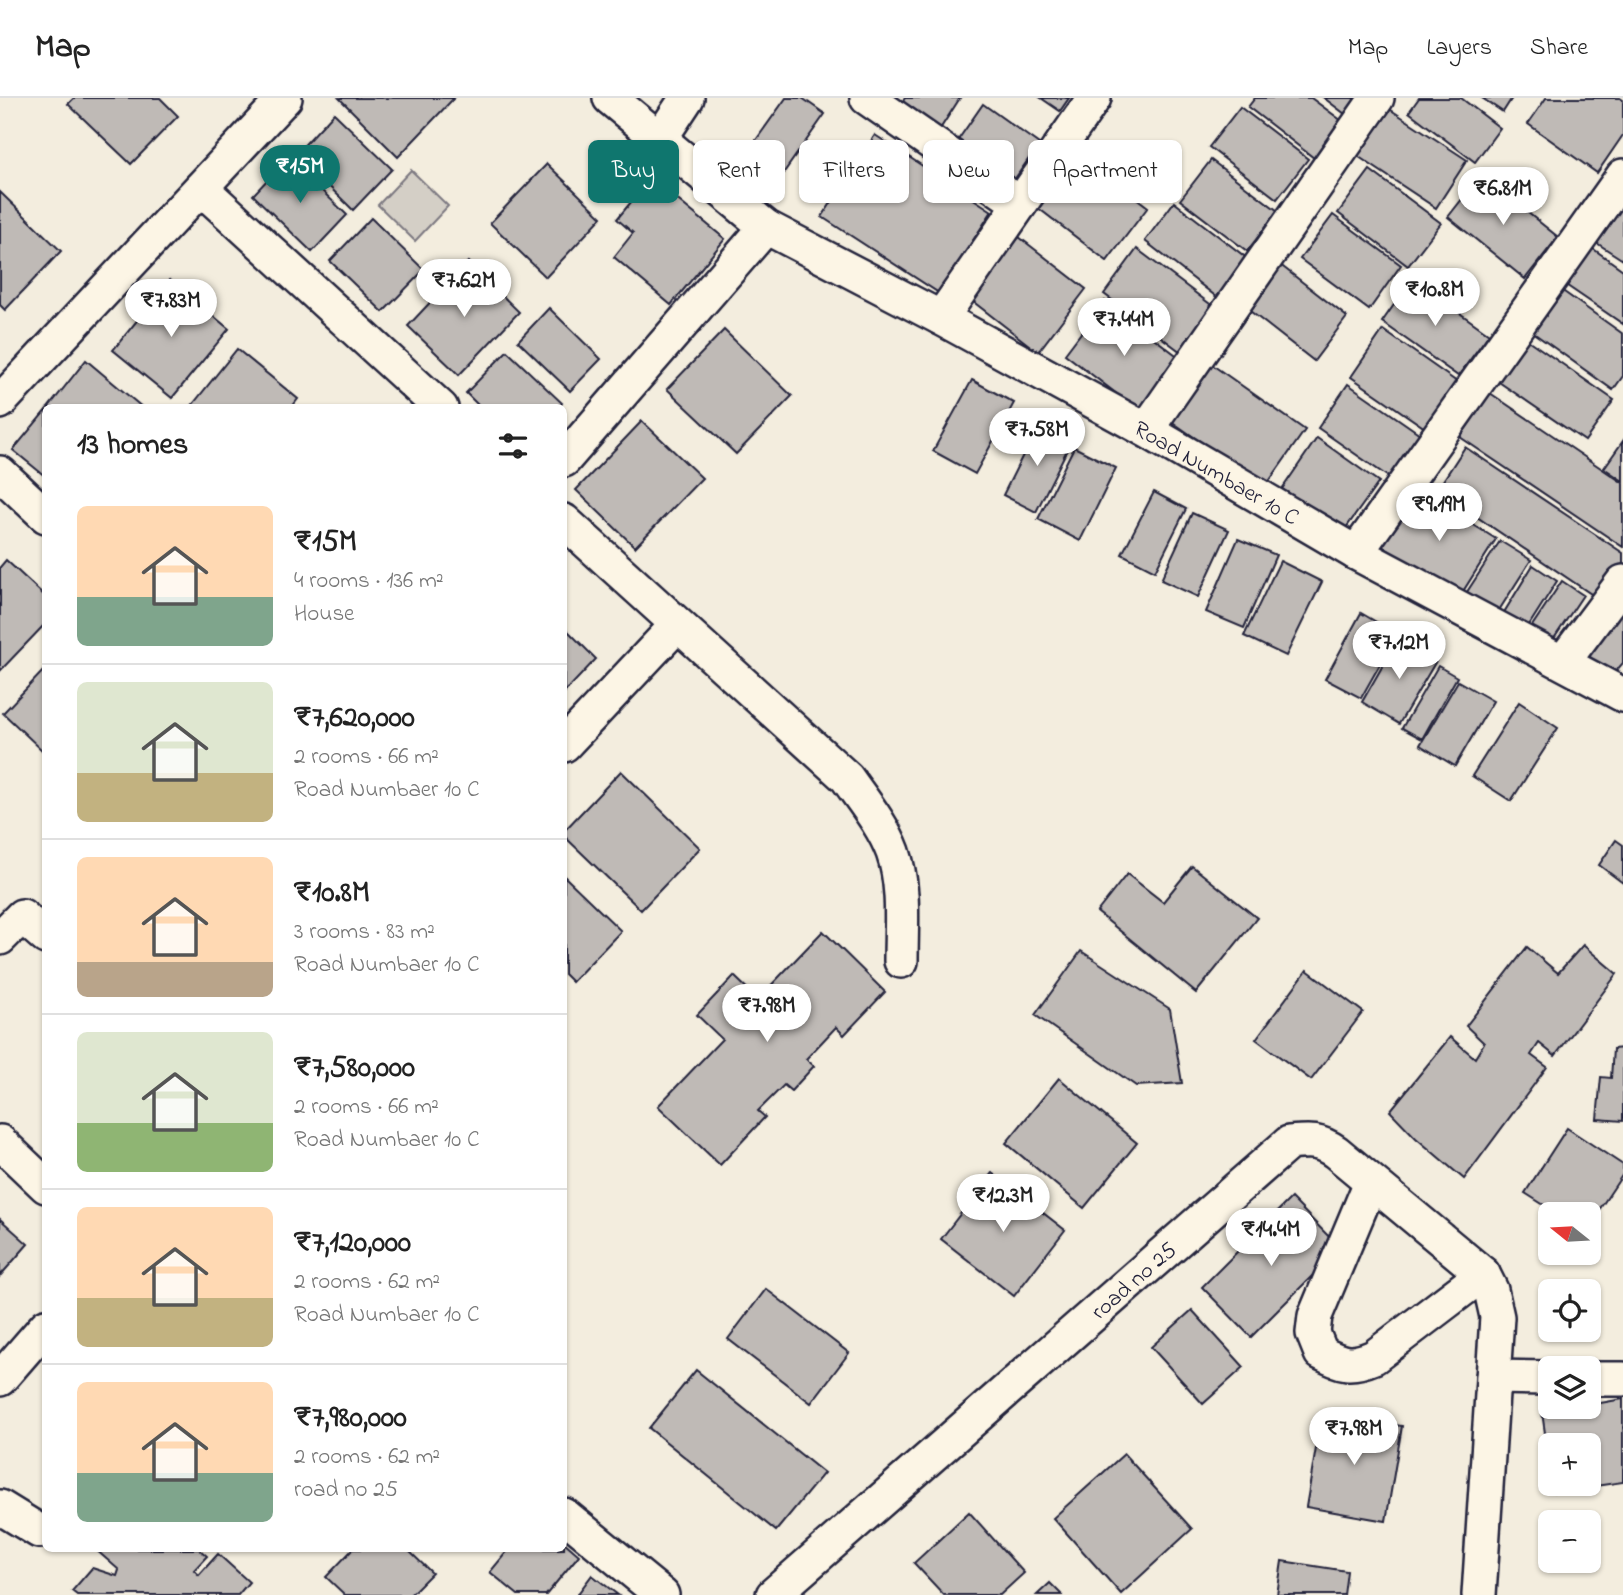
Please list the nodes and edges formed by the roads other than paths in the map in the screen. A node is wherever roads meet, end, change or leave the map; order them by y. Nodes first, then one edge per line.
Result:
1 (285, 98) edge
2 (610, 98) edge
3 (687, 98) edge
4 (867, 98) edge
5 (1094, 98) edge
6 (1377, 98) edge
7 (660, 139) junction
8 (1623, 176) edge
9 (201, 188) junction
10 (1020, 204) junction
11 (766, 227) junction
12 (941, 318) junction
13 (0, 402) edge
14 (437, 404) edge
15 (1146, 430) junction
16 (567, 457) edge
17 (0, 472) edge
18 (42, 512) edge
19 (567, 524) edge
20 (1356, 553) junction
21 (1623, 582) edge
22 (677, 625) junction
23 (1563, 662) junction
24 (1623, 695) edge
25 (567, 742) edge
26 (42, 934) edge
27 (0, 939) edge
28 (901, 961) dead end
29 (0, 1142) edge
30 (42, 1182) edge
31 (1371, 1182) junction
32 (1483, 1274) junction
33 (42, 1331) edge
34 (1493, 1377) junction
35 (0, 1378) edge
36 (1538, 1378) edge
37 (1601, 1378) edge
38 (1623, 1379) edge
39 (0, 1507) edge
40 (567, 1517) edge
41 (39, 1531) dead end
42 (662, 1595) edge
43 (773, 1595) edge
44 (1479, 1595) edge

1 - 9 street
2 - 7 street, Road Numbaer 10 C
3 - 7 street
4 - 10 street
5 - 10 street
6 - 15 street
7 - 11 street, Road Numbaer 10 C
8 - 20 street
9 - 13 street
9 - 14 street
10 - 12 street
11 - 12 street, Road Numbaer 10 C
11 - 16 street
12 - 15 street, Road Numbaer 10 C
15 - 20 street, Road Numbaer 10 C
17 - 18 street
19 - 22 street
20 - 23 street, Road Numbaer 10 C
21 - 23 street
22 - 25 street
22 - 28 street
23 - 24 street, Road Numbaer 10 C
26 - 27 street
29 - 30 street
31 - 32 street, road no 25
31 - 32 street
31 - 43 street, road no 25
32 - 34 street
33 - 35 street
34 - 36 street
34 - 44 street
37 - 38 street
39 - 41 street
40 - 42 street

